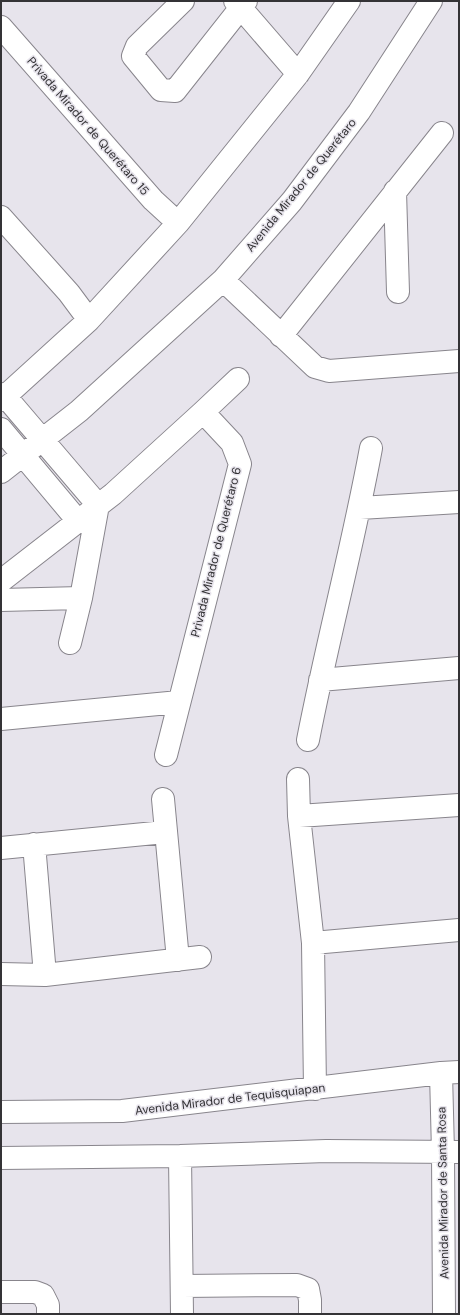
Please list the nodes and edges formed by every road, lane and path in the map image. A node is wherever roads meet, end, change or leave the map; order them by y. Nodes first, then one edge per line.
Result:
1 (183, 1) edge
2 (349, 1) edge
3 (431, 1) edge
4 (240, 3) edge
5 (1, 27) edge
6 (298, 74) junction
7 (442, 133) dead end
8 (395, 191) junction
9 (1, 217) edge
10 (178, 223) junction
11 (223, 280) junction
12 (398, 292) dead end
13 (89, 320) junction
14 (281, 336) junction
15 (459, 361) edge
16 (238, 379) dead end
17 (2, 397) edge
18 (203, 412) junction
19 (1, 429) edge
20 (43, 440) junction
21 (372, 448) dead end
22 (23, 456) junction
23 (1, 472) edge
24 (459, 502) edge
25 (98, 505) junction
26 (360, 508) junction
27 (78, 521) junction
28 (1, 581) edge
29 (81, 598) junction
30 (1, 600) edge
31 (70, 643) dead end
32 (459, 668) edge
33 (320, 680) junction
34 (179, 702) junction
35 (1, 719) edge
36 (308, 740) dead end
37 (166, 755) dead end
38 (298, 779) dead end
39 (163, 799) dead end
40 (459, 805) edge
41 (299, 816) junction
42 (165, 832) junction
43 (34, 844) junction
44 (1, 848) edge
45 (459, 930) edge
46 (313, 943) junction
47 (200, 957) dead end
48 (178, 960) junction
49 (1, 974) edge
50 (45, 975) junction
51 (450, 1072) edge
52 (315, 1089) junction
53 (1, 1112) edge
54 (451, 1152) edge
55 (180, 1156) junction
56 (1, 1158) edge
57 (452, 1285) edge
58 (182, 1286) junction
59 (1, 1292) edge
60 (48, 1314) edge
61 (182, 1314) edge
62 (310, 1314) edge
63 (444, 1314) edge

1 - 4 street
2 - 6 street
3 - 11 street, Avenida Mirador de Querétaro
4 - 6 street
5 - 10 street, Privada Mirador de Querétaro 15
6 - 10 street
7 - 8 street
8 - 12 street
8 - 14 street
9 - 13 street
10 - 13 street
11 - 14 street
11 - 20 street, Avenida Mirador de Querétaro
13 - 17 street
14 - 15 street
16 - 18 street
17 - 20 street
18 - 25 street
18 - 34 street, Privada Mirador de Querétaro 6
19 - 22 street
20 - 22 street, Avenida Mirador de Querétaro
20 - 25 street
21 - 26 street
22 - 23 street, Avenida Mirador de Querétaro
22 - 27 street
24 - 26 street
25 - 27 street
25 - 29 street
26 - 33 street
27 - 28 street
29 - 30 street
29 - 31 street
32 - 33 street
33 - 36 street
34 - 35 street
34 - 37 street, Privada Mirador de Querétaro 6
38 - 41 street
39 - 42 street
40 - 41 street
41 - 46 street
42 - 43 street
42 - 48 street
43 - 44 street
43 - 50 street
45 - 46 street
46 - 52 street
47 - 48 street
48 - 50 street
49 - 50 street
51 - 52 street, Avenida Mirador de Tequisquiapan
51 - 54 street, Avenida Mirador de Santa Rosa
52 - 53 street, Avenida Mirador de Tequisquiapan
54 - 55 street
54 - 57 street, Avenida Mirador de Santa Rosa
55 - 56 street
55 - 58 street
57 - 63 street, Avenida Mirador de Santa Rosa
58 - 61 street
58 - 62 street
59 - 60 street

